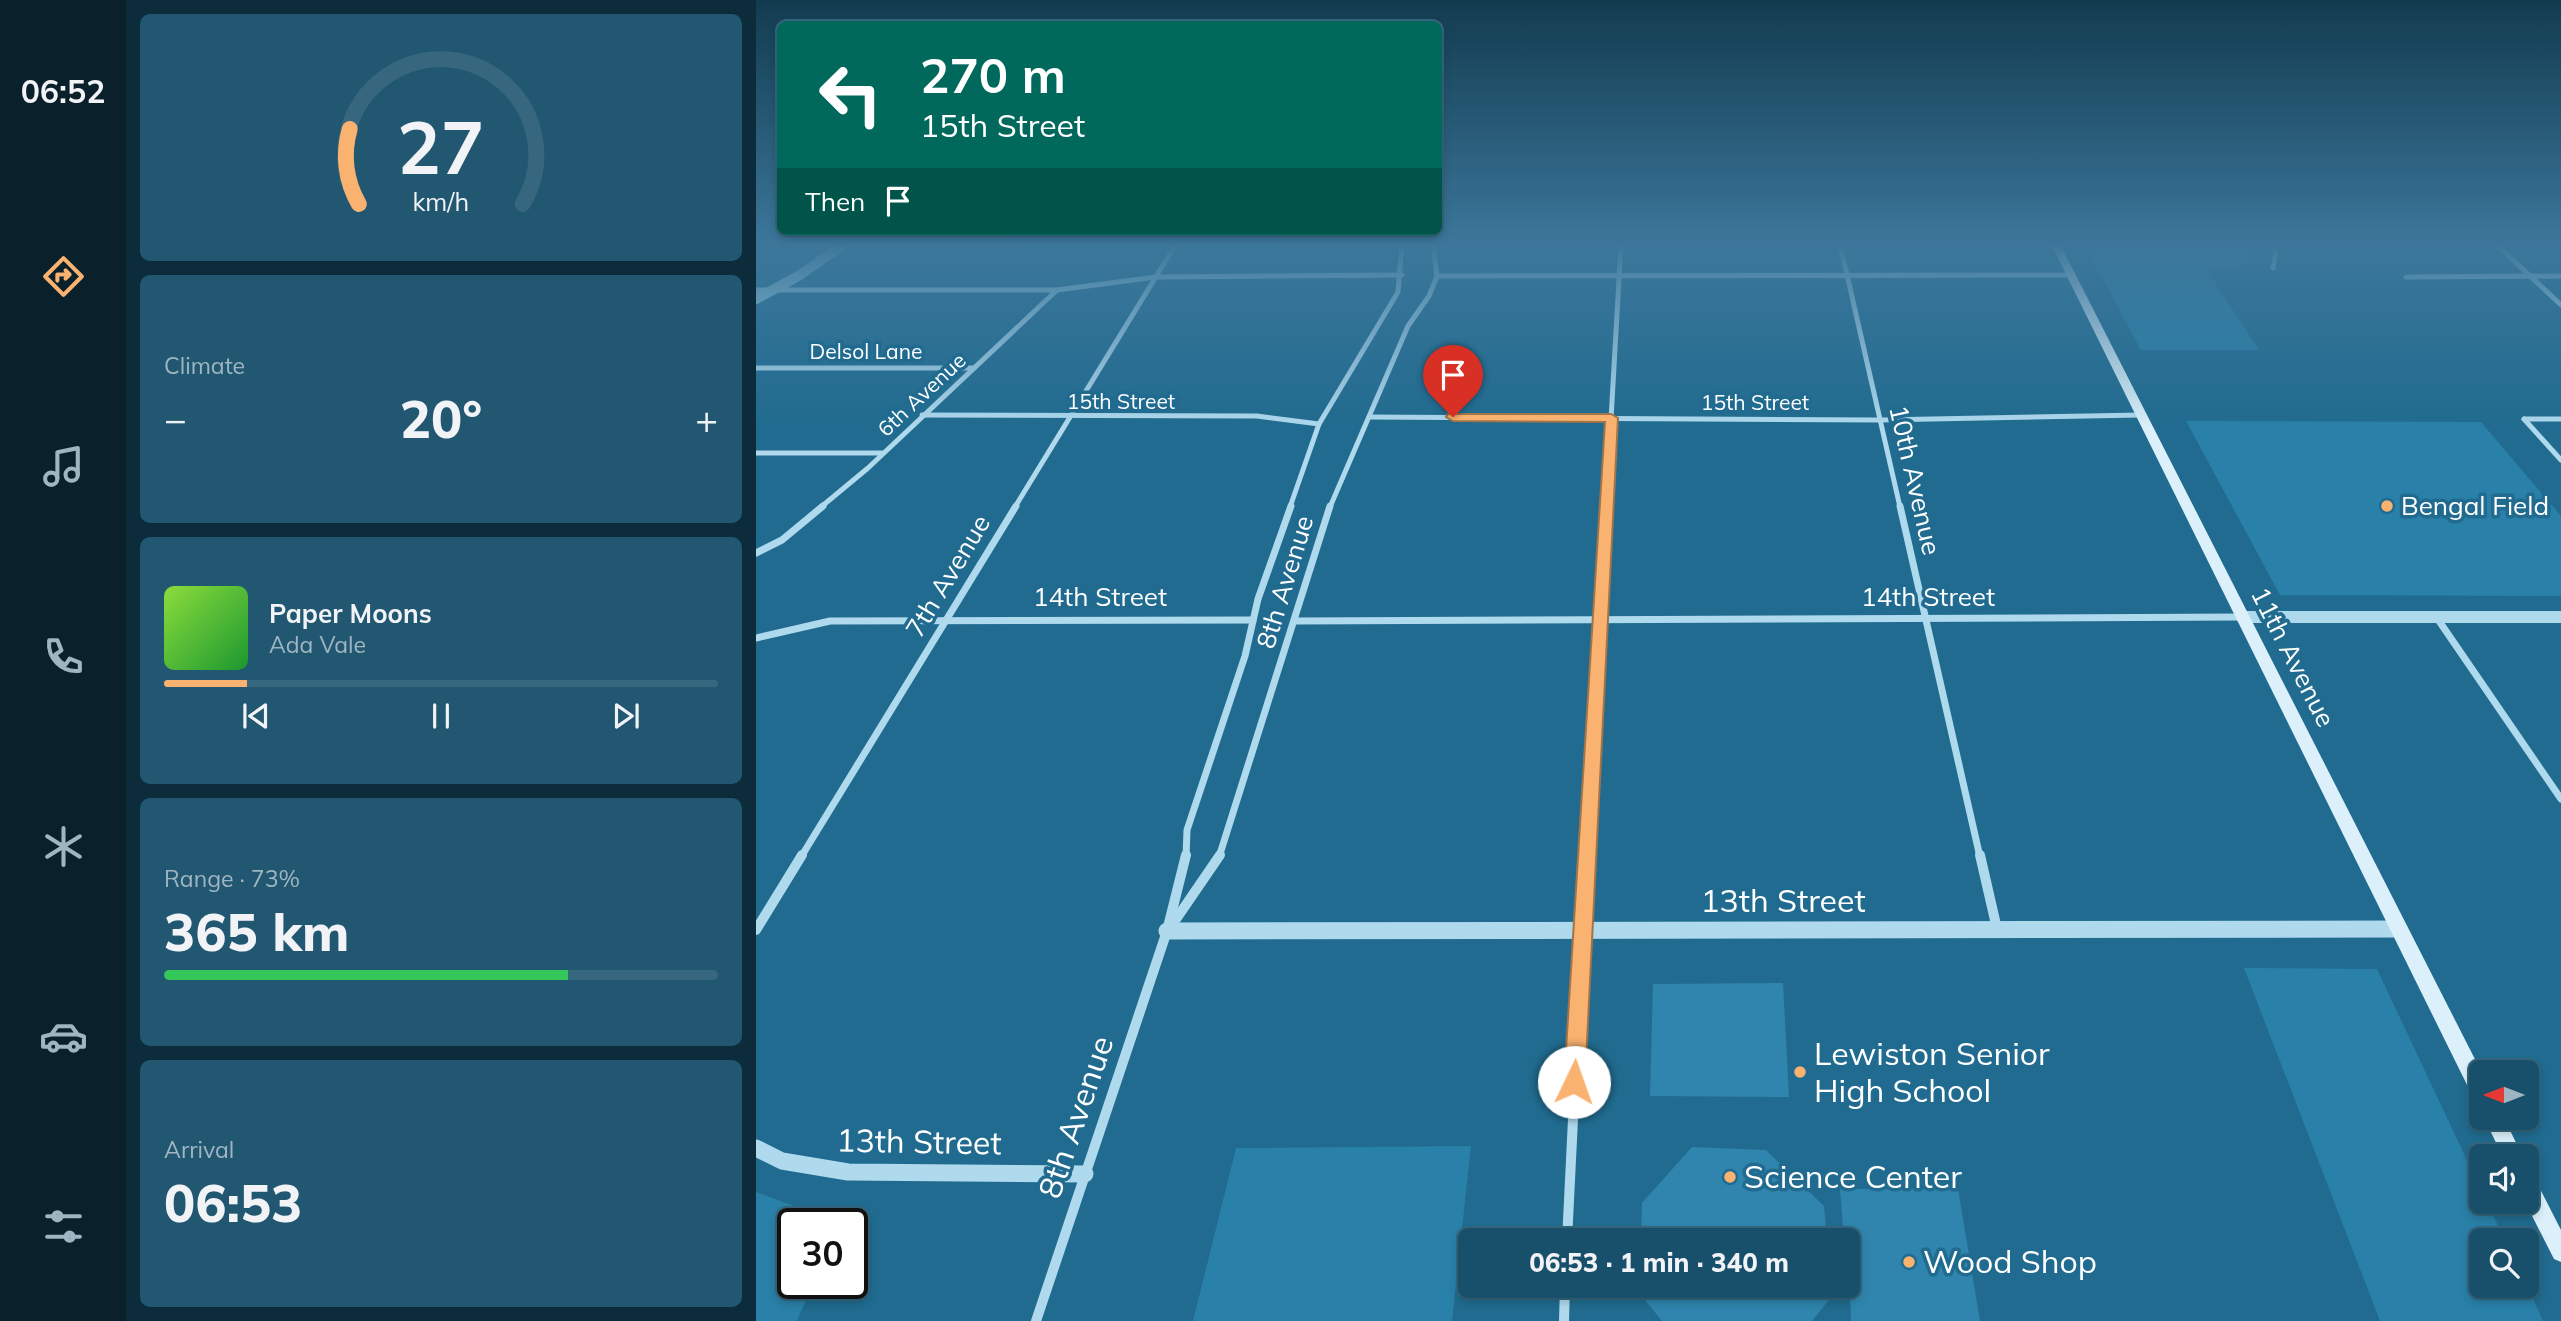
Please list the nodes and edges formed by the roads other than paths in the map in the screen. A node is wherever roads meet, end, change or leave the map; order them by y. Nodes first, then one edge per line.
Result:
1 (1041, 306) edge
2 (1138, 306) edge
3 (1391, 306) edge
4 (1422, 306) edge
5 (1617, 306) edge
6 (1853, 306) edge
7 (2085, 306) edge
8 (756, 368) edge
9 (975, 368) junction
10 (922, 415) junction
11 (2140, 415) junction
12 (1369, 417) junction
13 (1069, 418) junction
14 (1611, 418) junction
15 (2561, 419) edge
16 (1880, 420) junction
17 (1319, 424) junction
18 (756, 453) edge
19 (882, 453) junction
20 (2561, 460) edge
21 (758, 552) edge
22 (2242, 617) junction
23 (2561, 617) edge
24 (2437, 618) junction
25 (946, 620) junction
26 (1253, 620) junction
27 (1598, 620) junction
28 (1295, 621) junction
29 (1925, 621) junction
30 (756, 638) edge
31 (2561, 799) edge
32 (2399, 929) junction
33 (756, 930) edge
34 (1997, 930) junction
35 (1167, 931) junction
36 (1581, 932) junction
37 (2469, 1068) edge
38 (756, 1148) edge
39 (1085, 1174) junction
40 (2539, 1208) edge
41 (1568, 1228) edge
42 (2561, 1252) edge
43 (1565, 1298) edge
44 (1036, 1321) edge
45 (1564, 1321) edge

1 - 9 street, 6th Avenue
2 - 13 street, 7th Avenue
3 - 17 street, 8th Avenue
4 - 12 street, 8th Avenue
5 - 14 street
6 - 16 street, 10th Avenue
7 - 11 main road, 11th Avenue
8 - 9 street, Delsol Lane
9 - 10 street, 6th Avenue
10 - 13 street, 15th Street
10 - 19 street, 6th Avenue
11 - 16 street, 15th Street
11 - 22 main road, 11th Avenue
12 - 14 street, 15th Street
12 - 28 street, 8th Avenue
13 - 17 street, 15th Street
13 - 25 street, 7th Avenue
14 - 16 street, 15th Street
14 - 27 street
15 - 20 street
16 - 29 street, 10th Avenue
17 - 26 street, 8th Avenue
18 - 19 street
19 - 21 street, 6th Avenue
22 - 24 street, 14th Street
22 - 29 street, 14th Street
22 - 32 main road, 11th Avenue
23 - 24 street, 14th Street
24 - 31 street
25 - 26 street, 14th Street
25 - 30 street, 14th Street
25 - 33 street, 7th Avenue
26 - 35 street, 8th Avenue
27 - 28 street, 14th Street
27 - 29 street, 14th Street
27 - 36 street
28 - 35 street, 8th Avenue
29 - 34 street, 10th Avenue
32 - 34 street, 13th Street
32 - 37 main road, 11th Avenue
34 - 36 street, 13th Street
35 - 36 street, 13th Street
35 - 39 street, 8th Avenue
36 - 41 street
38 - 39 street, 13th Street
39 - 44 street, 8th Avenue
40 - 42 main road
43 - 45 street

